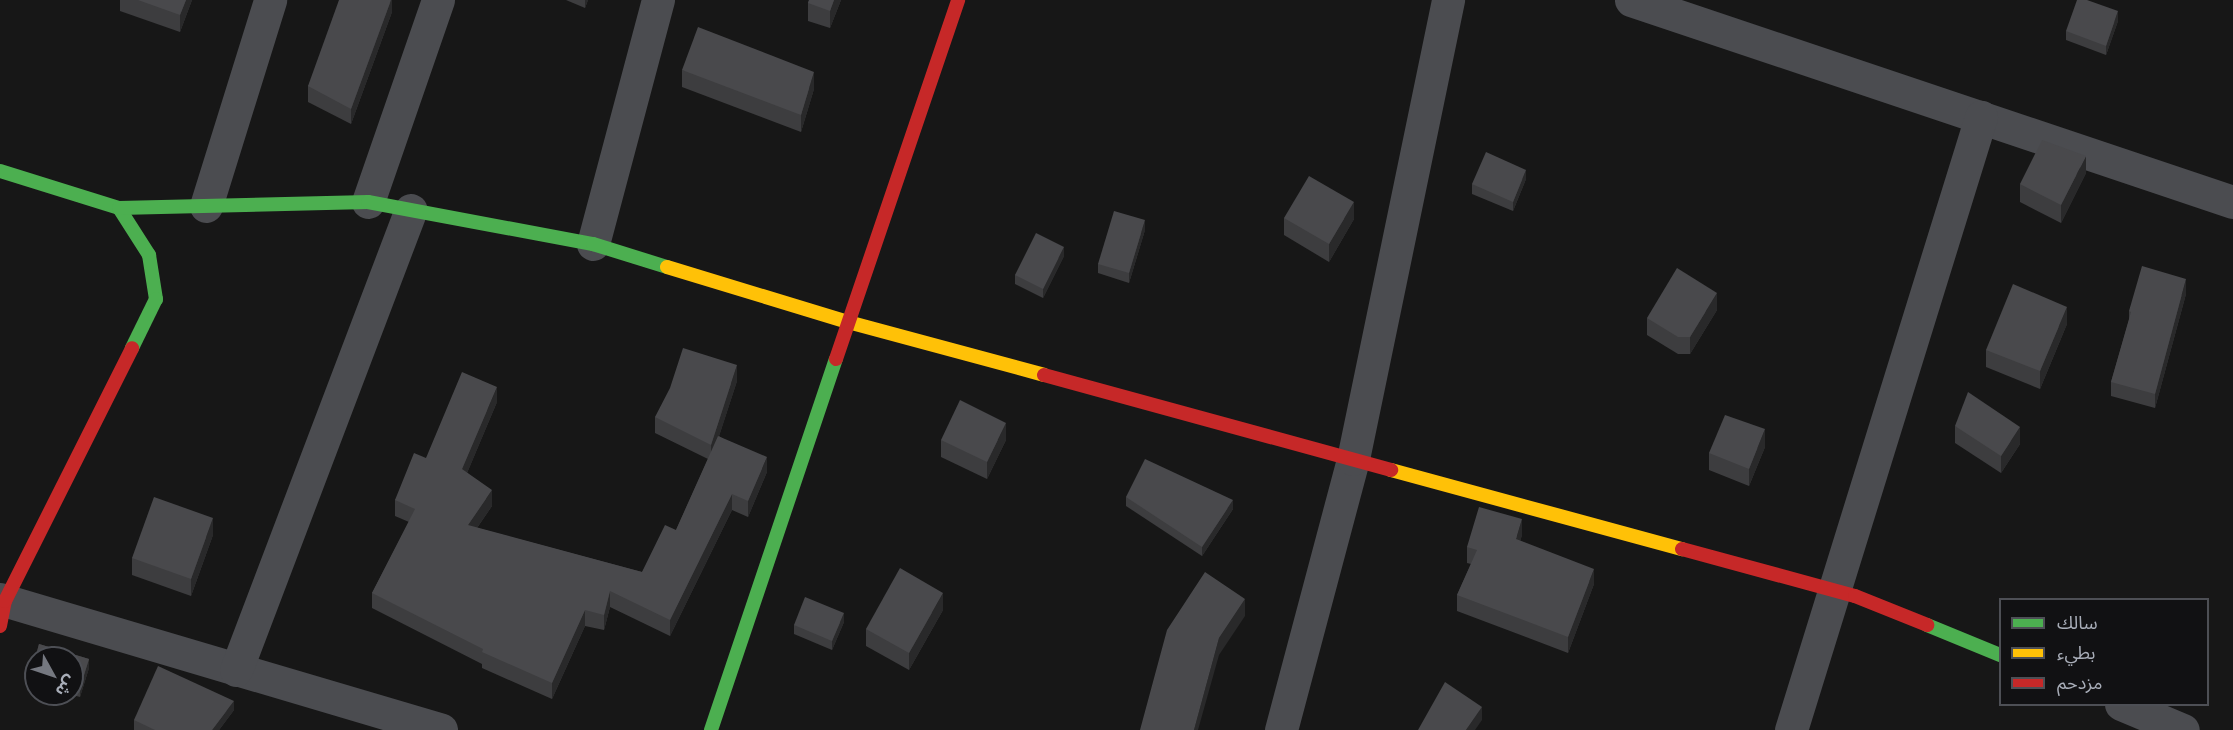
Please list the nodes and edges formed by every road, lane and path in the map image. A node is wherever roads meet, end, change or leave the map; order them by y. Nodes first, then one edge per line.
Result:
1 (270, 0) edge
2 (438, 0) edge
3 (658, 0) edge
4 (958, 0) edge
5 (1448, 0) edge
6 (1631, 0) edge
7 (1980, 117) junction
8 (0, 171) edge
9 (368, 202) junction
10 (2233, 202) edge
11 (206, 206) junction
12 (119, 208) junction
13 (411, 210) junction
14 (593, 244) junction
15 (848, 322) junction
16 (1353, 459) junction
17 (1836, 591) junction
18 (2, 608) edge
19 (1999, 654) edge
20 (236, 670) junction
21 (2123, 706) edge
22 (441, 730) edge
23 (711, 730) edge
24 (1281, 730) edge
25 (1791, 730) edge
26 (2183, 730) edge

1 - 11 street
2 - 9 street
3 - 14 street
4 - 15 street
5 - 16 street
6 - 7 street
7 - 10 street
7 - 17 street
8 - 12 street
9 - 11 street
9 - 13 street
11 - 12 street
12 - 18 street
13 - 14 street
13 - 20 street
14 - 15 street
15 - 16 street
15 - 23 street
16 - 17 street
16 - 24 street
17 - 19 street
17 - 25 street
18 - 20 street
20 - 22 street
21 - 26 street

